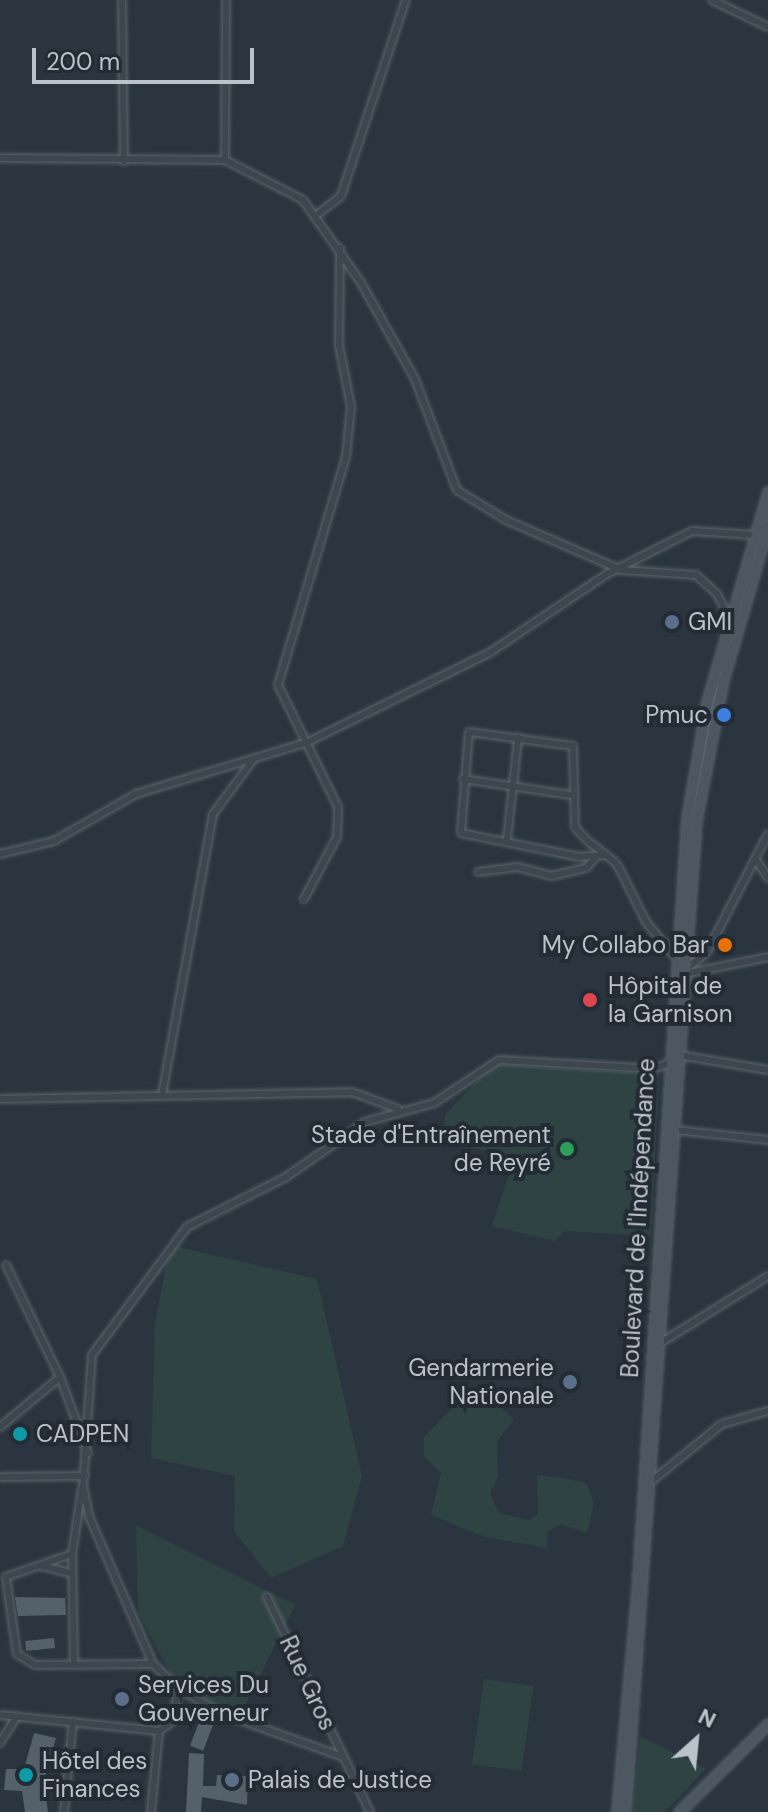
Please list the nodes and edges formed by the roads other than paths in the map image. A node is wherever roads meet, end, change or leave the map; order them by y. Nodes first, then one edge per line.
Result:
1 (122, 0) edge
2 (226, 0) edge
3 (406, 0) edge
4 (712, 0) edge
5 (768, 27) edge
6 (0, 158) edge
7 (225, 160) junction
8 (124, 161) junction
9 (318, 214) junction
10 (340, 248) junction
11 (768, 492) edge
12 (768, 525) edge
13 (754, 535) junction
14 (621, 570) junction
15 (729, 618) junction
16 (518, 738) junction
17 (308, 742) junction
18 (253, 760) junction
19 (463, 779) junction
20 (513, 786) junction
21 (571, 795) junction
22 (768, 834) edge
23 (507, 840) junction
24 (0, 854) edge
25 (606, 855) junction
26 (596, 857) junction
27 (756, 860) junction
28 (478, 872) dead end
29 (768, 878) edge
30 (304, 899) dead end
31 (674, 956) junction
32 (768, 957) edge
33 (685, 972) junction
34 (679, 1055) junction
35 (667, 1064) junction
36 (768, 1070) edge
37 (162, 1095) junction
38 (0, 1099) edge
39 (398, 1109) junction
40 (675, 1130) junction
41 (768, 1140) edge
42 (6, 1265) dead end
43 (768, 1276) edge
44 (662, 1342) junction
45 (60, 1377) junction
46 (768, 1411) edge
47 (0, 1427) edge
48 (89, 1456) junction
49 (85, 1476) junction
50 (0, 1477) edge
51 (653, 1480) junction
52 (83, 1486) junction
53 (72, 1554) junction
54 (42, 1566) junction
55 (71, 1573) junction
56 (3, 1588) edge
57 (267, 1597) dead end
58 (74, 1664) junction
59 (153, 1664) junction
60 (178, 1688) junction
61 (0, 1715) edge
62 (17, 1716) junction
63 (73, 1721) junction
64 (766, 1730) edge
65 (159, 1731) junction
66 (0, 1743) edge
67 (343, 1757) junction
68 (64, 1812) edge
69 (151, 1812) edge
70 (370, 1812) edge
71 (617, 1812) edge
72 (625, 1812) edge
73 (679, 1812) edge

1 - 8 street
2 - 7 street
3 - 9 street
4 - 5 street
6 - 8 street
7 - 8 street
7 - 9 street
9 - 10 street
10 - 14 street
10 - 17 street
11 - 13 main road, Boulevard de l'Indépendance
12 - 33 main road, Boulevard de l'Indépendance
13 - 14 street
13 - 15 main road, Boulevard de l'Indépendance
14 - 15 street
14 - 17 street
15 - 31 main road, Boulevard de l'Indépendance
16 - 19 street
16 - 20 street
16 - 21 street
17 - 18 street
17 - 30 street
18 - 24 street
18 - 37 street
19 - 20 street
19 - 23 street
20 - 21 street
20 - 23 street
21 - 25 street
22 - 27 street
23 - 26 street
25 - 26 street
25 - 31 street
26 - 28 street
27 - 29 street
27 - 33 street
31 - 35 main road, Boulevard de l'Indépendance
32 - 33 street
33 - 34 main road, Boulevard de l'Indépendance
34 - 36 street
34 - 40 main road, Boulevard de l'Indépendance
35 - 39 street
35 - 71 main road, Boulevard de l'Indépendance
37 - 38 street
37 - 39 street
39 - 48 street
40 - 41 street
40 - 44 main road, Boulevard de l'Indépendance
42 - 45 street
43 - 44 street
44 - 51 main road, Boulevard de l'Indépendance
45 - 47 street
45 - 48 street
46 - 51 street
48 - 49 street
49 - 50 street
49 - 52 street
51 - 72 main road, Boulevard de l'Indépendance
52 - 53 street
52 - 59 street
53 - 54 street
53 - 55 street
54 - 55 street
54 - 56 street
55 - 58 street
56 - 58 street
57 - 67 street, Rue Gros
58 - 59 street
59 - 60 street
60 - 65 street
60 - 67 street
61 - 62 street
62 - 63 street
62 - 66 street
63 - 65 street
63 - 68 street
64 - 73 main road
65 - 69 street
67 - 70 street, Rue Gros

